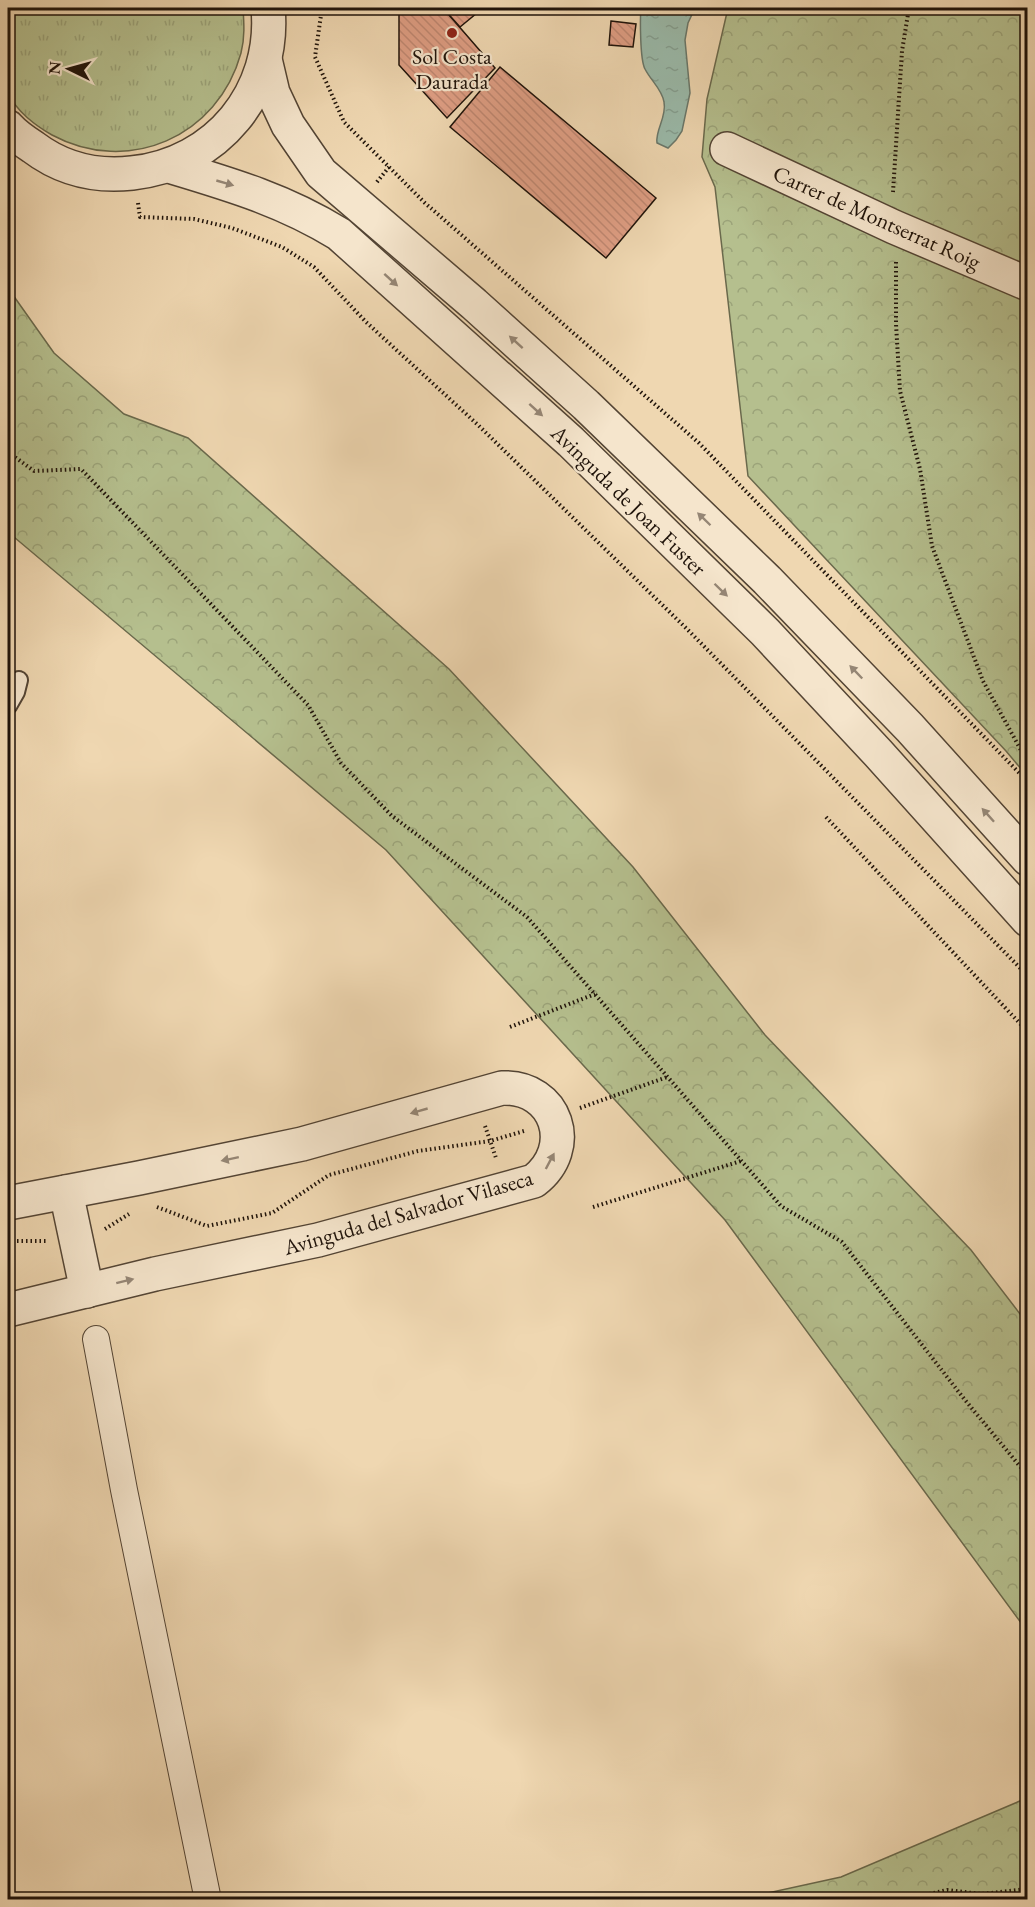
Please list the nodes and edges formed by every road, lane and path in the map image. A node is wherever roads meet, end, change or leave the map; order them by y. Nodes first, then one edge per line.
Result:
1 (268, 8) edge
2 (322, 8) edge
3 (909, 8) edge
4 (265, 59) junction
5 (8, 127) edge
6 (728, 149) dead end
7 (169, 166) junction
8 (136, 172) junction
9 (894, 227) junction
10 (1028, 284) edge
11 (8, 452) edge
12 (19, 680) dead end
13 (8, 706) edge
14 (1028, 764) edge
15 (1028, 782) edge
16 (826, 817) dead end
17 (1028, 859) edge
18 (1028, 920) edge
19 (1028, 976) edge
20 (595, 994) junction
21 (510, 1027) dead end
22 (1028, 1032) edge
23 (668, 1077) junction
24 (555, 1120) junction
25 (483, 1121) dead end
26 (490, 1141) junction
27 (741, 1161) junction
28 (498, 1165) dead end
29 (66, 1192) junction
30 (8, 1203) edge
31 (156, 1207) dead end
32 (593, 1207) dead end
33 (136, 1209) dead end
34 (95, 1234) dead end
35 (8, 1241) edge
36 (52, 1241) dead end
37 (87, 1291) junction
38 (8, 1310) edge
39 (96, 1339) dead end
40 (1028, 1476) edge
41 (1028, 1889) edge
42 (208, 1899) edge
43 (903, 1899) edge

1 - 4 street
2 - 15 path
3 - 9 path
4 - 7 street
17 -> 4 street, Avinguda de Joan Fuster
5 - 8 street
6 - 9 street, Carrer de Montserrat Roig
7 - 8 street
7 -> 18 street, Avinguda de Joan Fuster
8 - 19 path
9 - 10 street, Carrer de Montserrat Roig
9 - 14 path
11 - 20 path
12 - 13 lane
16 - 22 path
20 - 21 path
20 - 23 path
23 - 24 path
23 - 27 path
24 - 26 path
24 -> 29 street
37 -> 24 street, Avinguda del Salvador Vilaseca
25 - 26 path
26 - 28 path
26 - 31 path
27 - 32 path
27 - 40 path
29 - 30 street
29 - 37 street
33 - 34 path
35 - 36 path
37 - 38 street, Avinguda del Salvador Vilaseca
39 - 42 street
41 - 43 path

